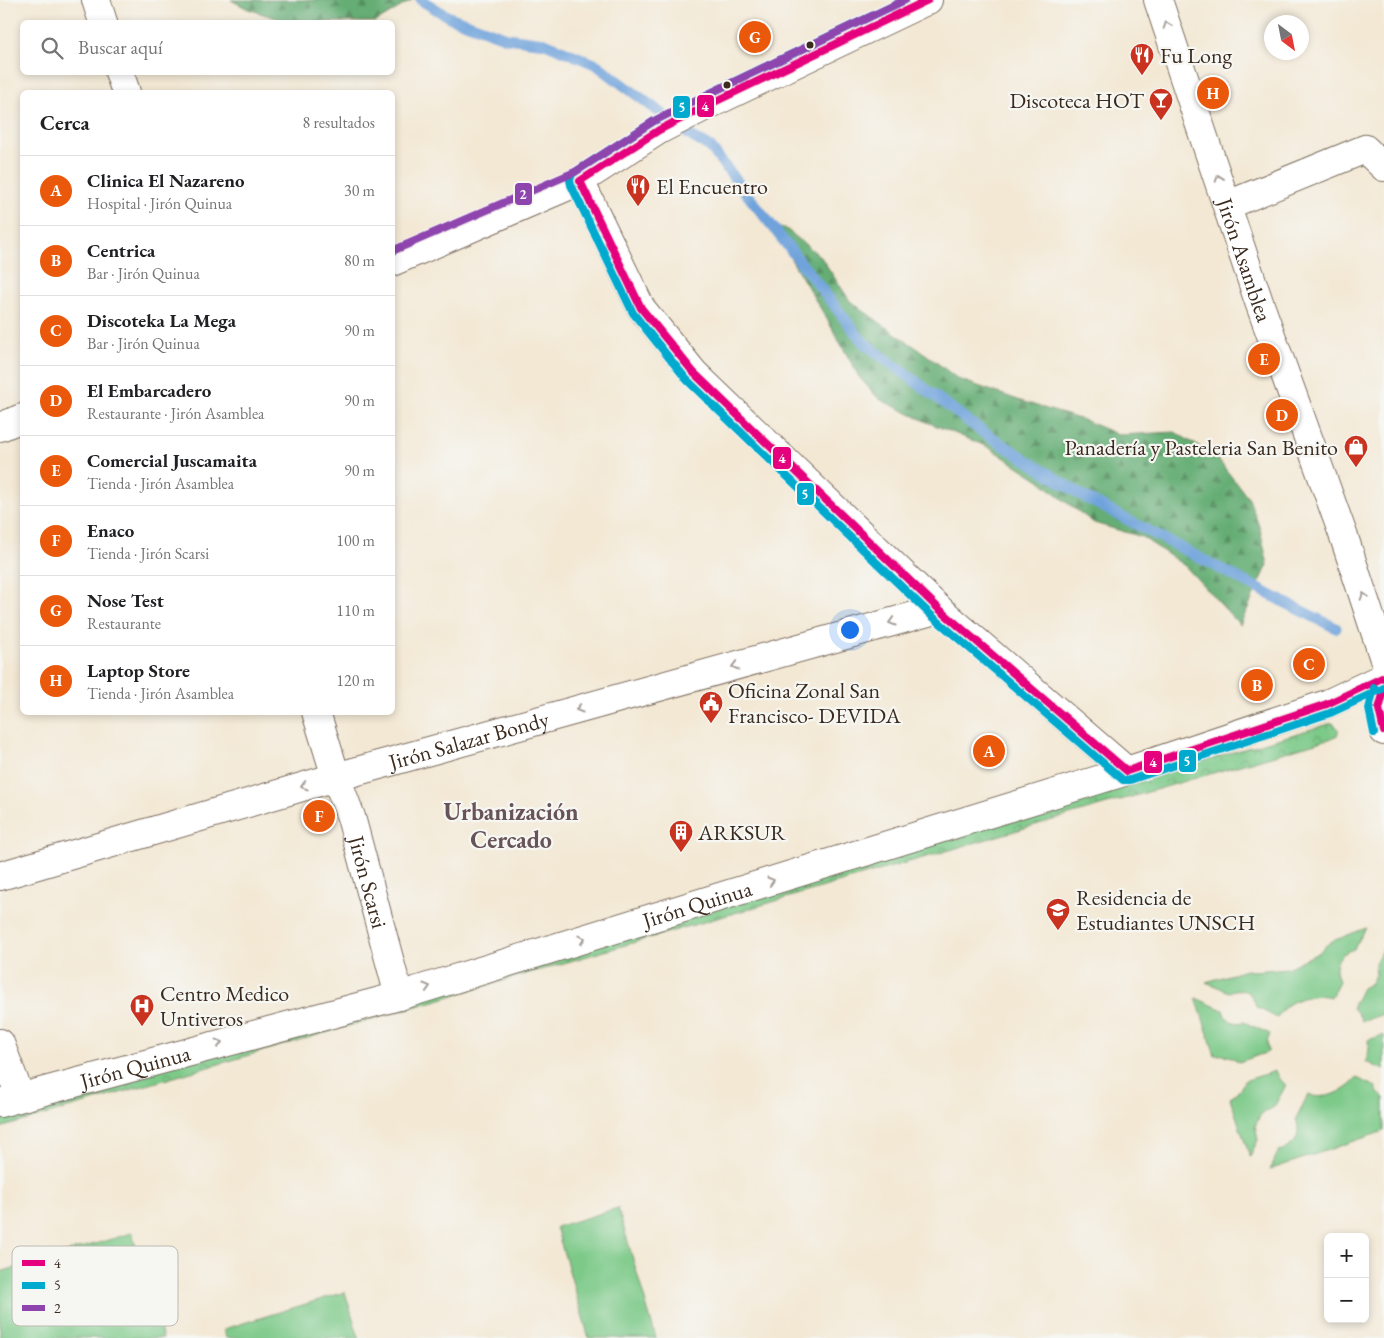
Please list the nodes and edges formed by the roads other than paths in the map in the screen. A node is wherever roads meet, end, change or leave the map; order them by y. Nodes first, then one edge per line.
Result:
1 (96, 0) edge
2 (928, 0) edge
3 (1158, 0) edge
4 (102, 20) edge
5 (120, 75) edge
6 (125, 90) edge
7 (1384, 167) edge
8 (580, 181) junction
9 (1228, 205) junction
10 (395, 261) edge
11 (20, 419) edge
12 (0, 427) edge
13 (939, 609) junction
14 (1384, 660) edge
15 (1384, 677) edge
16 (1384, 691) edge
17 (317, 715) edge
18 (1384, 731) edge
19 (1127, 771) junction
20 (336, 777) junction
21 (0, 876) edge
22 (399, 996) junction
23 (0, 1043) edge
24 (10, 1100) edge

1 - 4 street
2 - 8 street
9 -> 3 street, Jirón Asamblea
5 - 6 street
7 - 9 street
8 - 10 street
8 - 13 street
14 -> 9 street, Jirón Asamblea
11 - 12 street
13 - 19 street
13 -> 20 street, Jirón Salazar Bondy
15 - 19 street, Jirón Quinua
16 - 18 street
17 - 20 street, Jirón Scarsi
22 -> 19 street, Jirón Quinua
20 -> 21 street, Jirón Salazar Bondy
20 - 22 street, Jirón Scarsi
24 -> 22 street, Jirón Quinua
23 - 24 street

